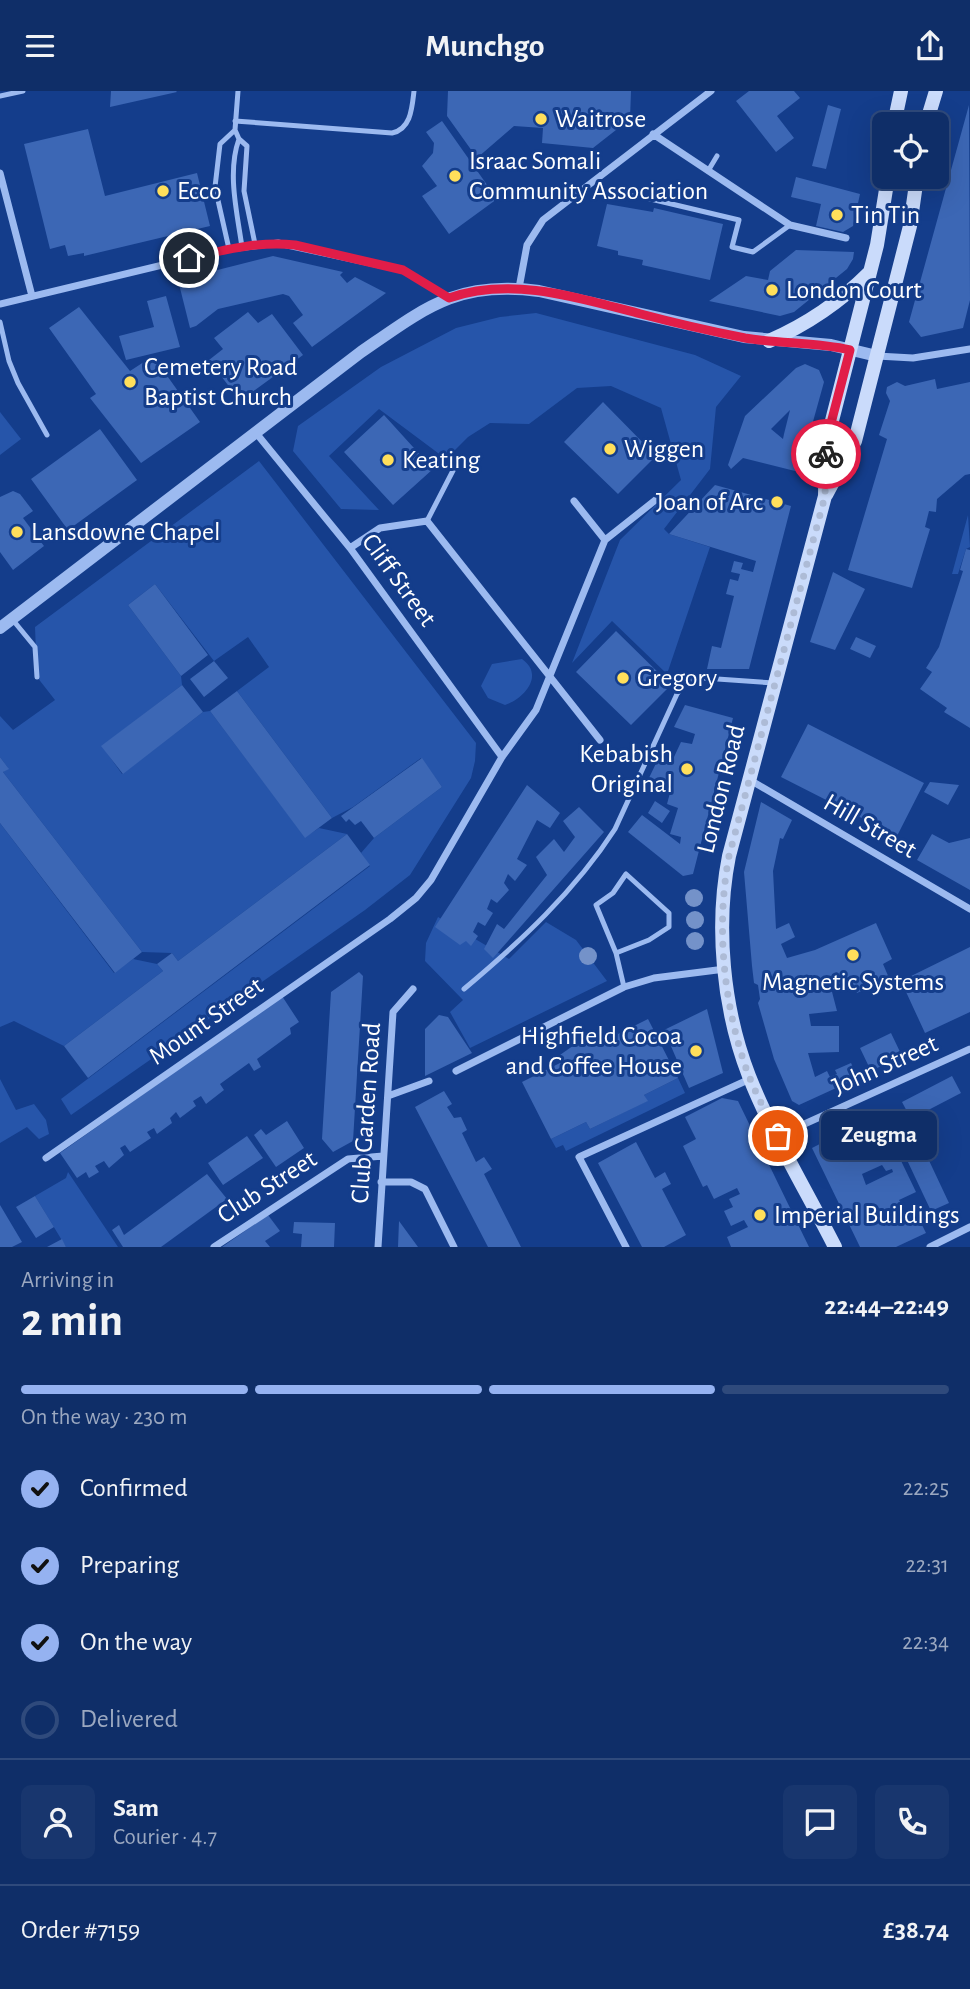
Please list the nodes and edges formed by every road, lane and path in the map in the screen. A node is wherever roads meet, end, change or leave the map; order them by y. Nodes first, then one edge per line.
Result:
1 (23, 91) edge
2 (238, 91) edge
3 (414, 91) edge
4 (711, 91) edge
5 (901, 91) edge
6 (936, 91) edge
7 (0, 96) edge
8 (897, 112) edge
9 (930, 112) edge
10 (235, 121) junction
11 (234, 130) junction
12 (653, 134) junction
13 (239, 139) junction
14 (717, 156) dead end
15 (708, 170) junction
16 (0, 173) edge
17 (594, 179) junction
18 (886, 189) edge
19 (915, 189) edge
20 (790, 225) junction
21 (846, 238) dead end
22 (256, 244) junction
23 (242, 247) junction
24 (229, 249) junction
25 (870, 272) junction
26 (519, 288) junction
27 (32, 296) junction
28 (449, 298) junction
29 (0, 304) edge
30 (0, 322) edge
31 (769, 341) junction
32 (970, 349) edge
33 (850, 350) junction
34 (877, 356) junction
35 (256, 433) junction
36 (47, 435) dead end
37 (460, 457) dead end
38 (825, 496) junction
39 (657, 498) dead end
40 (574, 501) dead end
41 (427, 521) junction
42 (605, 540) junction
43 (350, 548) junction
44 (12, 619) junction
45 (0, 628) edge
46 (549, 674) junction
47 (37, 677) dead end
48 (774, 683) junction
49 (600, 740) dead end
50 (502, 757) junction
51 (749, 780) junction
52 (970, 909) edge
53 (616, 953) junction
54 (725, 969) junction
55 (624, 987) junction
56 (413, 989) dead end
57 (464, 989) dead end
58 (970, 1049) edge
59 (456, 1070) dead end
60 (750, 1079) junction
61 (429, 1081) dead end
62 (388, 1096) junction
63 (778, 1136) junction
64 (383, 1156) junction
65 (46, 1158) dead end
66 (382, 1182) junction
67 (970, 1227) edge
68 (214, 1247) edge
69 (378, 1247) edge
70 (454, 1247) edge
71 (626, 1247) edge
72 (835, 1247) edge
73 (930, 1247) edge

1 - 7 lane
2 - 10 lane
3 - 10 lane
4 - 12 street
5 - 8 main road
6 - 9 main road
10 - 11 lane
11 - 13 lane
11 - 24 lane
12 - 15 street
12 - 17 street
13 - 22 lane
13 - 23 lane
14 - 15 lane
15 - 20 street
16 - 27 street
17 - 20 lane
17 - 26 street
18 - 25 main road, London Road
19 - 34 main road, London Road
20 - 21 street
22 - 23 street
22 - 28 street
23 - 24 street
24 - 27 street
25 - 31 main road
25 - 33 main road, London Road
26 - 28 street
26 - 31 street
27 - 29 street
28 - 35 street
30 - 36 lane
31 - 33 street
32 - 34 street
33 - 34 street
33 - 38 main road, London Road
34 - 38 main road, London Road
35 - 43 street, Cliff Street
35 - 44 street
37 - 41 lane
38 - 48 main road, London Road
39 - 42 street
40 - 42 street
41 - 43 street
41 - 46 street
42 - 46 street
43 - 50 street, Cliff Street
44 - 45 street
44 - 47 lane
46 - 49 street
46 - 50 street
48 - 51 main road, London Road
48 - 57 lane
50 - 65 street, Mount Street
51 - 52 street, Hill Street
51 - 54 main road, London Road
53 - 53 lane
53 - 55 lane
54 - 55 street
54 - 60 main road, London Road
55 - 59 street
56 - 62 street, Club Garden Road
58 - 63 street, John Street
60 - 63 main road, London Road
60 - 71 street
61 - 62 street
62 - 64 street, Club Garden Road
63 - 72 main road, London Road
64 - 66 street, Club Garden Road
64 - 68 street, Club Street
66 - 69 street, Club Garden Road
66 - 70 street
67 - 73 street

